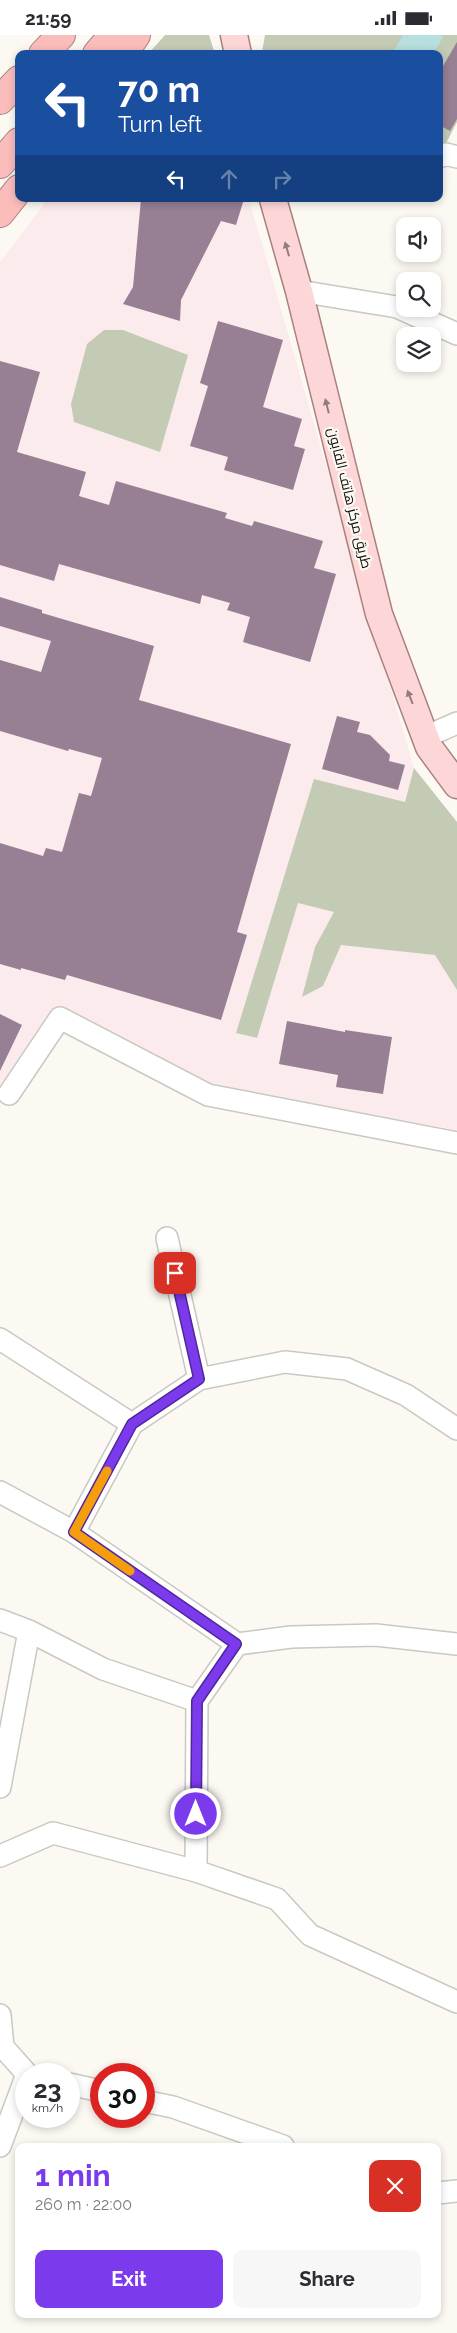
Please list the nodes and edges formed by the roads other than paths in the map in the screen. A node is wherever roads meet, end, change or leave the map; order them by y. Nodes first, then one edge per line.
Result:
1 (50, 35) edge
2 (61, 35) edge
3 (113, 35) edge
4 (136, 35) edge
5 (235, 35) edge
6 (41, 50) edge
7 (47, 50) edge
8 (100, 50) edge
9 (126, 50) edge
10 (237, 50) edge
11 (244, 50) edge
12 (15, 84) edge
13 (0, 100) edge
14 (15, 147) edge
15 (443, 155) edge
16 (457, 157) edge
17 (0, 164) edge
18 (15, 194) edge
19 (274, 202) edge
20 (0, 213) edge
21 (299, 291) junction
22 (457, 334) edge
23 (457, 723) edge
24 (426, 737) junction
25 (457, 785) edge
26 (9, 1094) dead end
27 (457, 1143) edge
28 (167, 1238) dead end
29 (0, 1339) edge
30 (199, 1379) junction
31 (132, 1424) junction
32 (457, 1429) edge
33 (0, 1492) edge
34 (74, 1532) junction
35 (0, 1620) edge
36 (29, 1631) junction
37 (236, 1644) junction
38 (457, 1644) edge
39 (197, 1701) junction
40 (0, 1787) edge
41 (0, 1856) edge
42 (196, 1871) junction
43 (457, 2002) edge
44 (0, 2015) edge
45 (2, 2046) edge
46 (16, 2063) edge
47 (155, 2103) edge
48 (15, 2105) edge
49 (275, 2143) edge
50 (0, 2147) edge
51 (457, 2191) edge
52 (441, 2193) edge

1 - 6 highway
2 - 7 highway
3 - 8 highway
4 - 9 highway
5 - 10 main road
5 - 11 street
12 - 13 highway
14 - 17 highway
15 - 16 street
18 - 20 highway
21 -> 19 main road, طريق مركز هاتف القابون
21 - 22 street
24 -> 21 main road, طريق مركز هاتف القابون
23 - 24 street
24 - 25 main road, طريق مركز هاتف القابون
26 - 27 street
28 - 30 street
29 - 31 street
30 - 31 street
30 - 32 street
31 - 34 street
33 - 34 street
34 - 37 street
35 - 36 street
36 - 39 street
36 - 40 street
37 - 38 street
37 - 39 street
39 - 42 street
41 - 42 street
42 - 43 street
44 - 45 street
45 - 46 street
47 - 49 street
48 - 50 street
51 - 52 street

